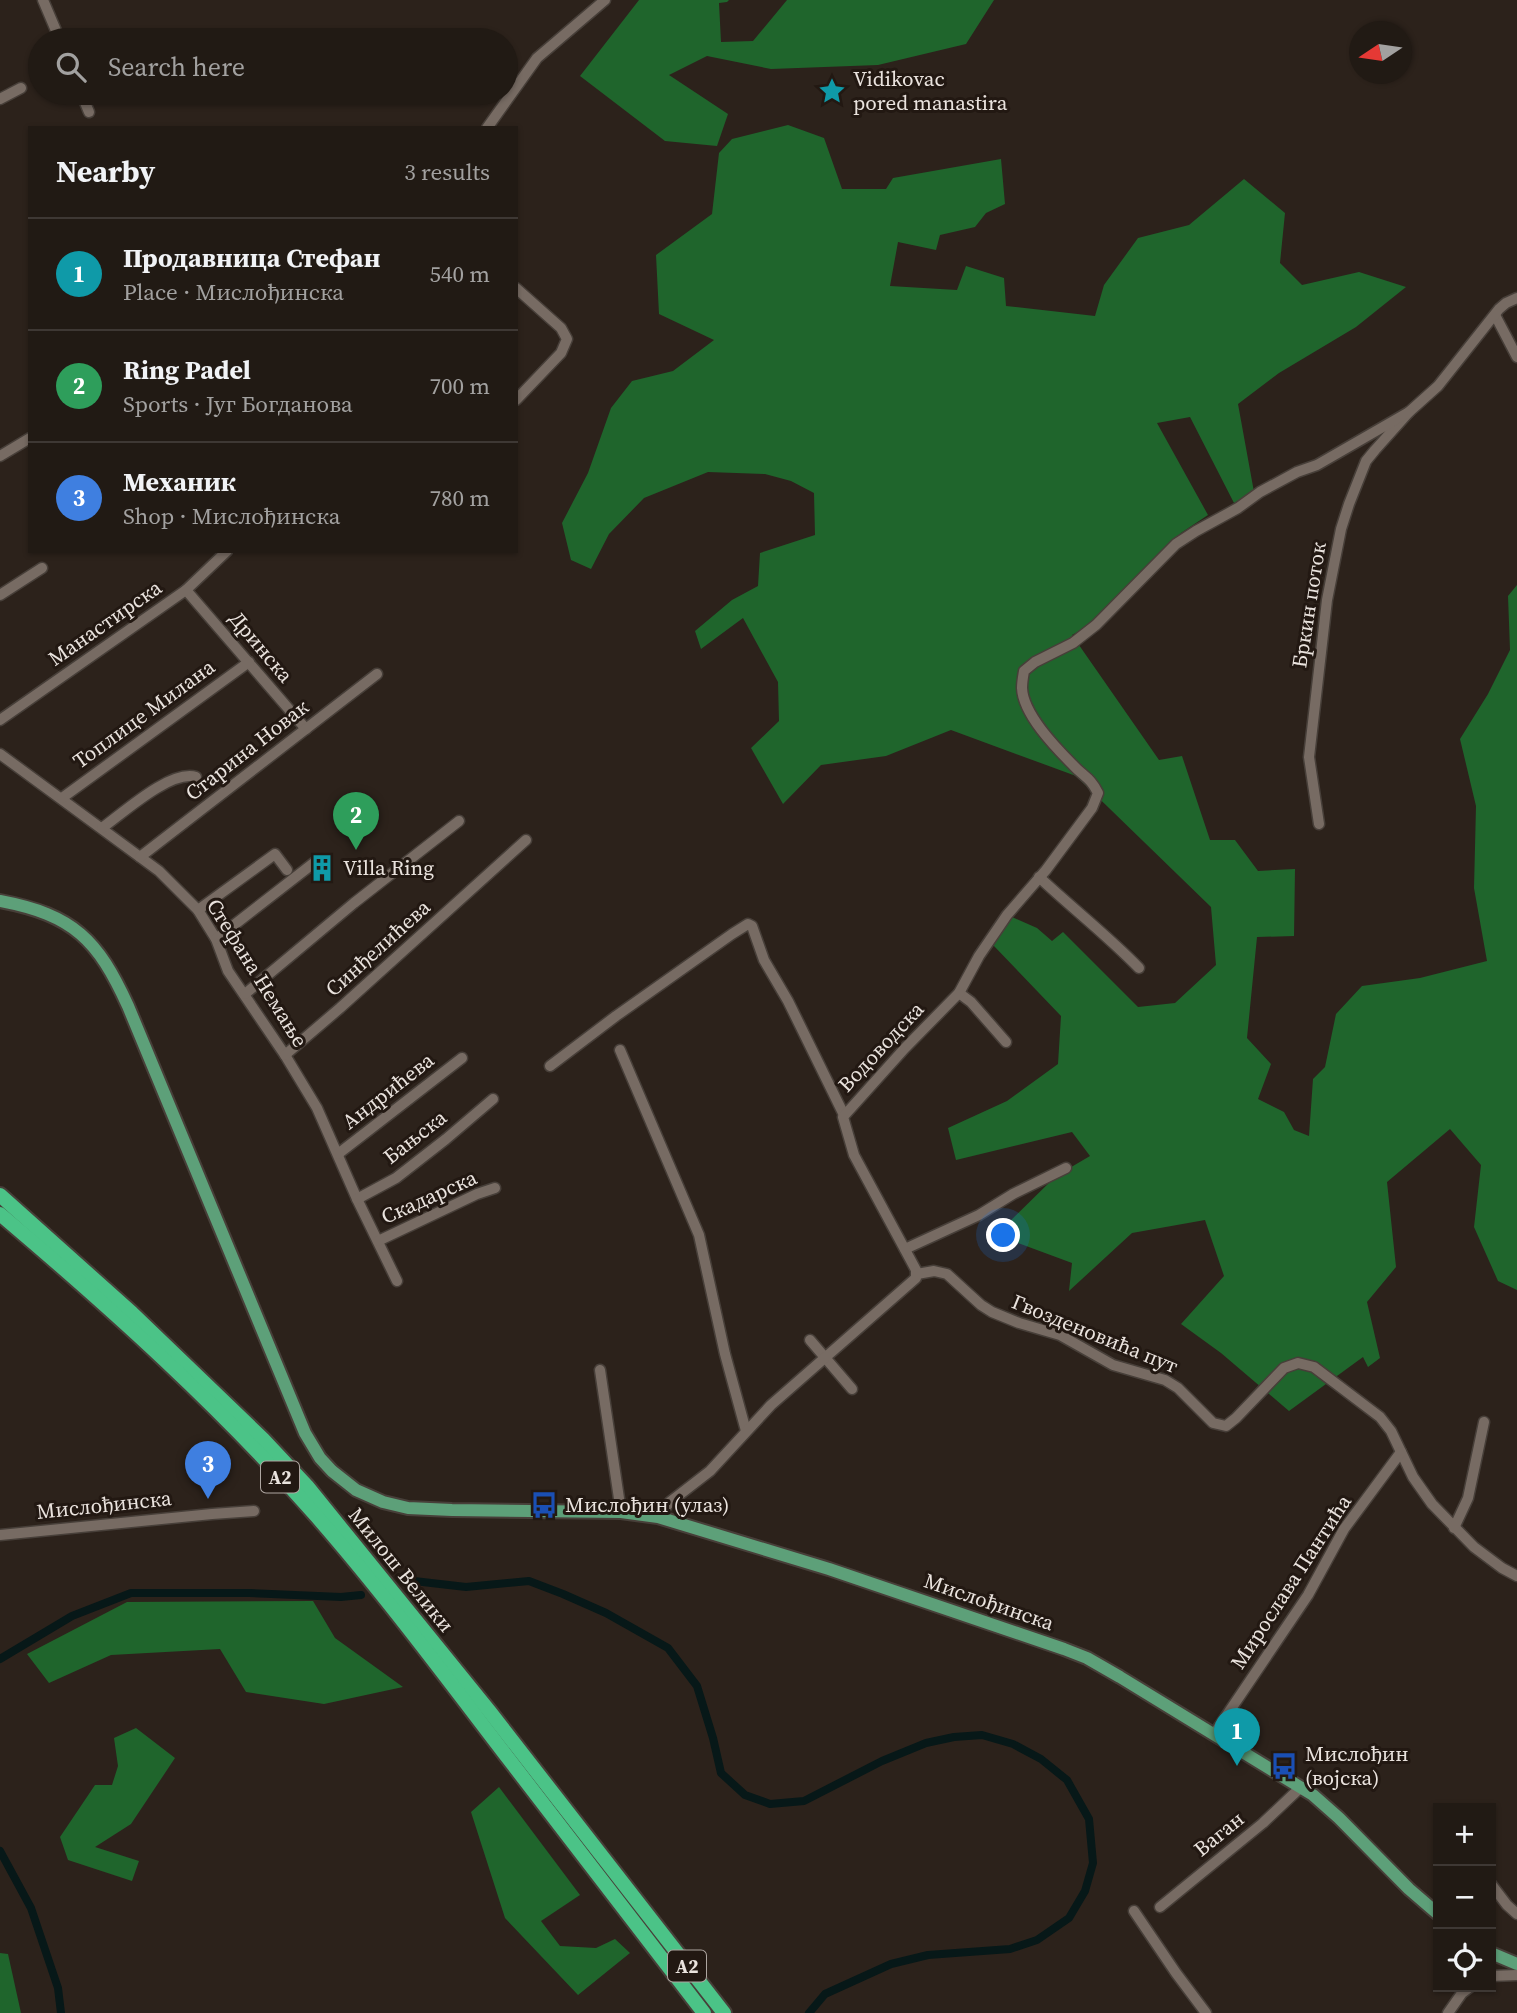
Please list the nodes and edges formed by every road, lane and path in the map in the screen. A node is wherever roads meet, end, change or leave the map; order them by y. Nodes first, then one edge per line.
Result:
1 (43, 0) edge
2 (605, 0) edge
3 (55, 28) edge
4 (518, 85) edge
5 (21, 88) dead end
6 (0, 99) edge
7 (86, 105) edge
8 (503, 105) edge
9 (89, 112) dead end
10 (488, 126) edge
11 (518, 290) edge
12 (1517, 298) edge
13 (1495, 315) junction
14 (1517, 357) edge
15 (518, 398) edge
16 (1409, 412) junction
17 (28, 439) edge
18 (0, 456) edge
19 (226, 553) edge
20 (42, 568) dead end
21 (186, 590) junction
22 (0, 595) edge
23 (1055, 652) joint
24 (249, 662) junction
25 (377, 674) dead end
26 (0, 720) edge
27 (306, 729) junction
28 (0, 754) edge
29 (195, 777) dead end
30 (62, 798) junction
31 (459, 821) dead end
32 (1319, 824) dead end
33 (102, 828) junction
34 (526, 840) dead end
35 (140, 857) junction
36 (314, 862) dead end
37 (288, 870) dead end
38 (1039, 877) junction
39 (0, 904) edge
40 (198, 911) junction
41 (216, 939) junction
42 (1139, 968) dead end
43 (959, 993) junction
44 (245, 994) junction
45 (1006, 1042) dead end
46 (620, 1050) dead end
47 (285, 1055) junction
48 (462, 1058) dead end
49 (550, 1066) dead end
50 (493, 1099) dead end
51 (844, 1115) junction
52 (338, 1154) junction
53 (1066, 1168) dead end
54 (495, 1188) dead end
55 (0, 1195) edge
56 (357, 1199) junction
57 (0, 1214) edge
58 (378, 1241) junction
59 (905, 1249) junction
60 (917, 1274) junction
61 (397, 1281) dead end
62 (810, 1340) dead end
63 (825, 1359) junction
64 (600, 1370) dead end
65 (852, 1389) dead end
66 (1484, 1422) dead end
67 (746, 1431) junction
68 (1401, 1452) junction
69 (254, 1511) dead end
70 (621, 1512) junction
71 (658, 1517) junction
72 (1454, 1528) junction
73 (0, 1535) edge
74 (1517, 1576) edge
75 (1214, 1734) junction
76 (1301, 1787) junction
77 (1496, 1891) edge
78 (1160, 1907) dead end
79 (1433, 1909) edge
80 (1134, 1911) dead end
81 (1517, 1914) edge
82 (1496, 1955) edge
83 (1517, 1964) edge
84 (1517, 1975) edge
85 (1496, 1976) edge
86 (1463, 1992) edge
87 (704, 2013) edge
88 (724, 2013) edge
89 (1206, 2013) edge
90 (1448, 2013) edge

1 - 3 street
2 - 4 street
5 - 6 street
7 - 9 street
8 - 10 street
11 - 15 street
12 - 13 street, Бркин поток
13 - 14 street
13 - 16 street, Бркин поток
16 - 23 street, Бркин поток
16 - 32 street, Бркин поток
17 - 18 street
19 - 21 street, Манастирска
20 - 22 street
21 - 24 street, Дринска
21 - 26 street, Манастирска
23 - 38 street, Водоводска
24 - 27 street, Дринска
24 - 30 street, Топлице Милана
25 - 27 street, Старина Новак
27 - 35 street, Старина Новак
28 - 30 street, Стефана Немање
29 - 33 street
30 - 33 street, Стефана Немање
31 - 44 street
33 - 35 street, Стефана Немање
34 - 47 street, Синђелићева
35 - 40 street, Стефана Немање
36 - 41 street
37 - 40 street
38 - 42 street
38 - 43 street, Водоводска
39 - 70 main road, Мислођинска
40 - 41 street, Стефана Немање
41 - 44 street, Стефана Немање
43 - 45 street
43 - 51 street, Водоводска
44 - 47 street, Стефана Немање
46 - 67 street
47 - 52 street, Стефана Немање
48 - 52 street, Андрићева
49 - 51 street
50 - 56 street, Бањска
51 - 59 street, Водоводска
52 - 56 street, Стефана Немање
53 - 59 street
54 - 58 street, Скадарска
55 - 88 highway, Милош Велики / A2
56 - 58 street, Стефана Немање
57 - 87 highway, Милош Велики / A2
58 - 61 street, Стефана Немање
59 - 60 street, Водоводска
60 - 63 street
60 - 68 street, Гвозденовића пут
62 - 63 street
63 - 65 street
63 - 67 street
64 - 70 street
66 - 72 street
67 - 71 street
68 - 72 street, Гвозденовића пут
68 - 75 street, Мирослава Пантића
69 - 73 street, Мислођинска
70 - 71 main road, Мислођинска
71 - 75 main road, Мислођинска
72 - 74 street, Гвозденовића пут
75 - 76 main road, Мислођинска
76 - 78 street, Ваган
76 - 79 main road, Мислођинска
77 - 81 street
80 - 89 street
82 - 83 main road
84 - 85 street
86 - 90 street

